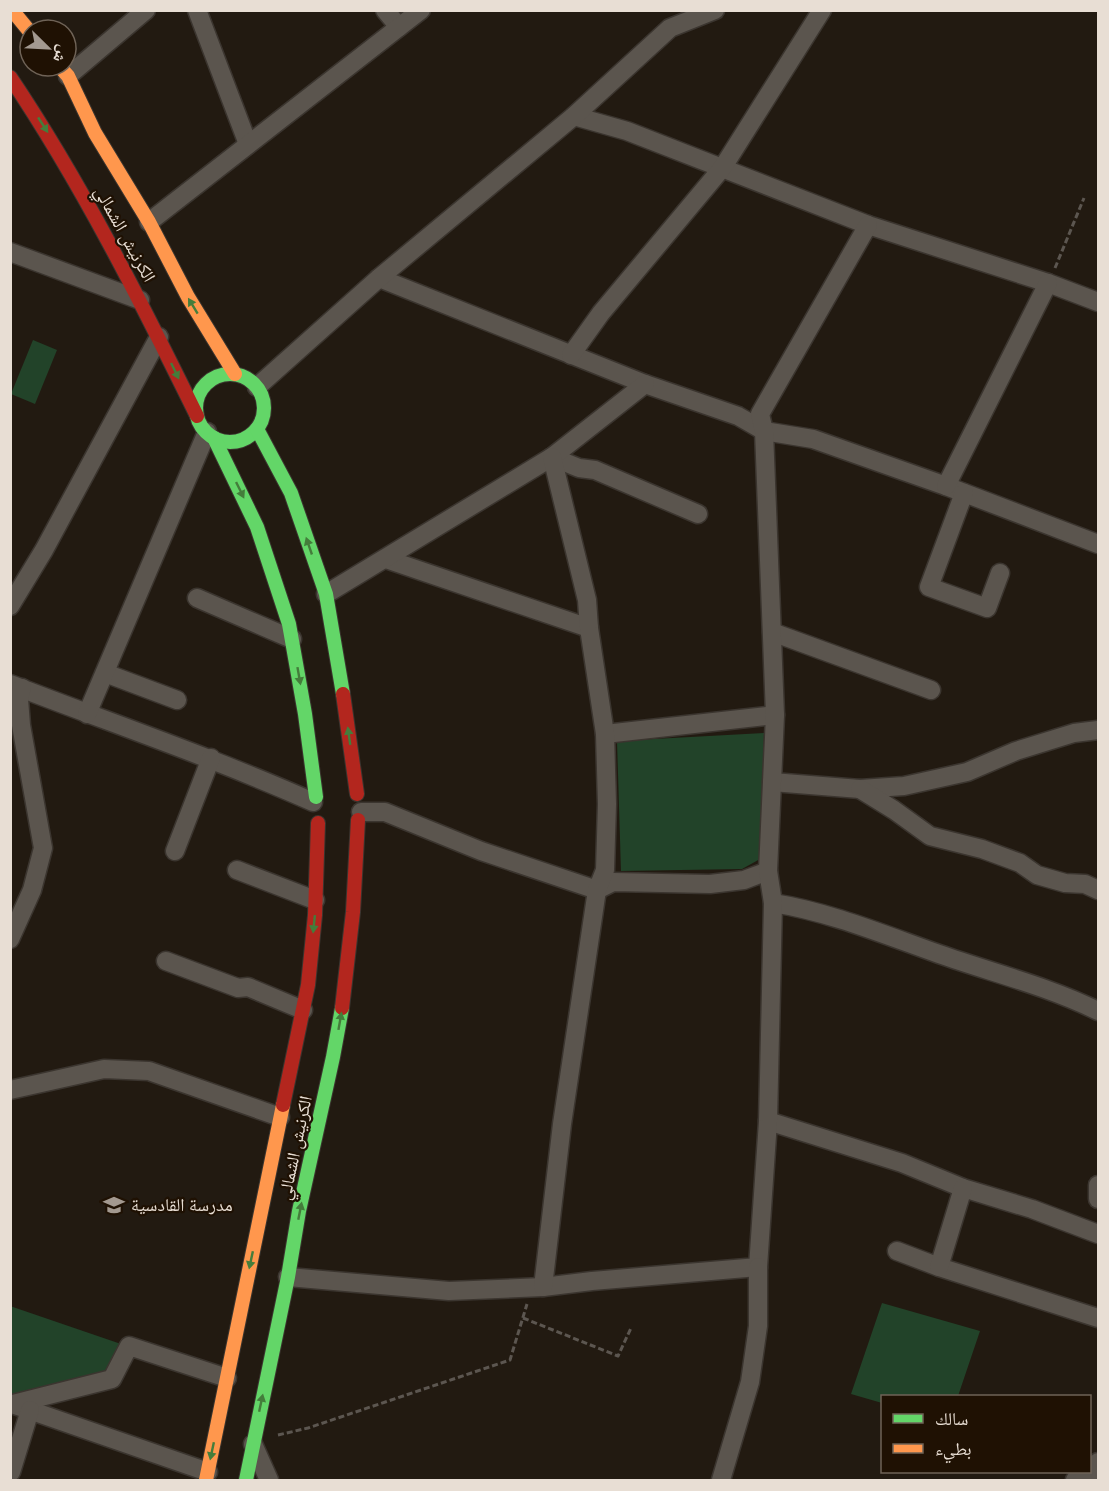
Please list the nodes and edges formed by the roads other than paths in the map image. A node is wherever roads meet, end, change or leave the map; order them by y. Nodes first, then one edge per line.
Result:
1 (146, 10) edge
2 (197, 10) edge
3 (385, 10) edge
4 (421, 10) edge
5 (716, 10) edge
6 (822, 10) edge
7 (399, 27) junction
8 (78, 61) edge
9 (68, 78) edge
10 (12, 84) edge
11 (574, 116) junction
12 (248, 144) junction
13 (723, 167) junction
14 (148, 222) junction
15 (868, 225) junction
16 (10, 252) edge
17 (379, 278) junction
18 (1048, 283) junction
19 (140, 300) junction
20 (1098, 302) edge
21 (159, 337) junction
22 (571, 355) junction
23 (235, 374) junction
24 (645, 384) junction
25 (257, 387) junction
26 (197, 416) junction
27 (257, 429) junction
28 (764, 430) junction
29 (210, 435) junction
30 (552, 457) junction
31 (946, 486) junction
32 (964, 493) junction
33 (698, 514) dead end
34 (1098, 544) edge
35 (386, 559) junction
36 (1000, 573) dead end
37 (326, 594) junction
38 (197, 598) dead end
39 (10, 606) edge
40 (589, 628) junction
41 (772, 632) junction
42 (292, 639) junction
43 (105, 673) junction
44 (16, 686) edge
45 (931, 690) dead end
46 (177, 700) dead end
47 (87, 714) junction
48 (775, 715) junction
49 (1098, 730) edge
50 (605, 734) junction
51 (211, 758) junction
52 (772, 782) junction
53 (342, 784) dead end
54 (860, 789) junction
55 (318, 795) junction
56 (358, 809) junction
57 (318, 823) junction
58 (175, 851) dead end
59 (237, 870) dead end
60 (768, 871) junction
61 (597, 890) junction
62 (1098, 890) edge
63 (315, 900) junction
64 (773, 903) junction
65 (10, 939) edge
66 (166, 961) dead end
67 (303, 1010) junction
68 (1098, 1012) edge
69 (10, 1090) edge
70 (280, 1117) junction
71 (768, 1121) junction
72 (1098, 1185) edge
73 (963, 1188) junction
74 (1098, 1199) edge
75 (1098, 1234) edge
76 (897, 1251) dead end
77 (758, 1267) junction
78 (939, 1267) junction
79 (288, 1277) junction
80 (537, 1288) junction
81 (1098, 1318) edge
82 (227, 1378) junction
83 (12, 1404) edge
84 (30, 1410) junction
85 (253, 1442) junction
86 (11, 1472) edge
87 (1088, 1473) edge
88 (207, 1476) edge
89 (246, 1480) edge
90 (269, 1480) edge
91 (721, 1480) edge
92 (1075, 1480) edge

1 - 8 street
2 - 12 street
3 - 7 street
4 - 7 street
5 - 11 street
6 - 13 street
7 - 12 street
9 - 14 main road, الكرنيش الشمالي
10 -> 19 main road, الكرنيش الشمالي
11 - 13 street
11 - 17 street
12 - 14 street
13 - 15 street
13 - 22 street
23 -> 14 main road, الكرنيش الشمالي
15 - 18 street
15 - 28 street
16 - 19 street
17 - 22 street
17 - 25 street
18 - 20 street
18 - 31 street
19 - 21 main road, الكرنيش الشمالي
21 -> 26 main road, الكرنيش الشمالي
21 - 39 street
22 - 24 street
23 - 25 main road
23 - 26 main road
24 - 28 street
24 - 30 street
25 - 27 main road
26 - 29 main road
27 - 29 main road
37 -> 27 main road, الكرنيش الشمالي
28 - 31 street
28 - 41 street
29 -> 42 main road
29 - 43 street
30 - 33 street
30 - 35 street
30 - 40 street
31 - 32 street
32 - 34 street
32 - 36 street
35 - 37 street
35 - 40 street
56 -> 37 main road, الكرنيش الشمالي
38 - 42 street
40 - 50 street
41 - 45 street
41 - 48 street
42 -> 55 main road
43 - 46 street
43 - 47 street
44 - 47 street
44 - 65 street
47 - 51 street
48 - 50 street
48 - 52 street
49 - 54 street
50 - 61 street
51 - 55 street
51 - 58 street
52 - 54 street
52 - 60 street
53 - 56 main road
54 - 62 street
55 - 57 main road, الكرنيش الشمالي
56 - 57 main road
56 - 61 street
79 -> 56 main road, الكرنيش الشمالي
57 - 63 main road, الكرنيش الشمالي
59 - 63 street
60 - 61 street
60 - 64 street
61 - 80 street
63 -> 67 main road, الكرنيش الشمالي
64 - 68 street
64 - 71 street
66 - 67 street
67 - 70 main road, الكرنيش الشمالي
69 - 70 street
70 -> 82 main road, الكرنيش الشمالي
71 - 73 street
71 - 77 street
72 - 74 street
73 - 75 street
73 - 78 street
76 - 78 street
77 - 80 street
77 - 91 street
78 - 81 street
79 - 80 street
85 -> 79 main road, الكرنيش الشمالي
82 - 83 street
82 -> 88 main road, الكرنيش الشمالي
83 - 84 street
84 - 86 street
84 - 88 street
85 - 89 main road, الكرنيش الشمالي
85 - 90 street
87 - 92 street

